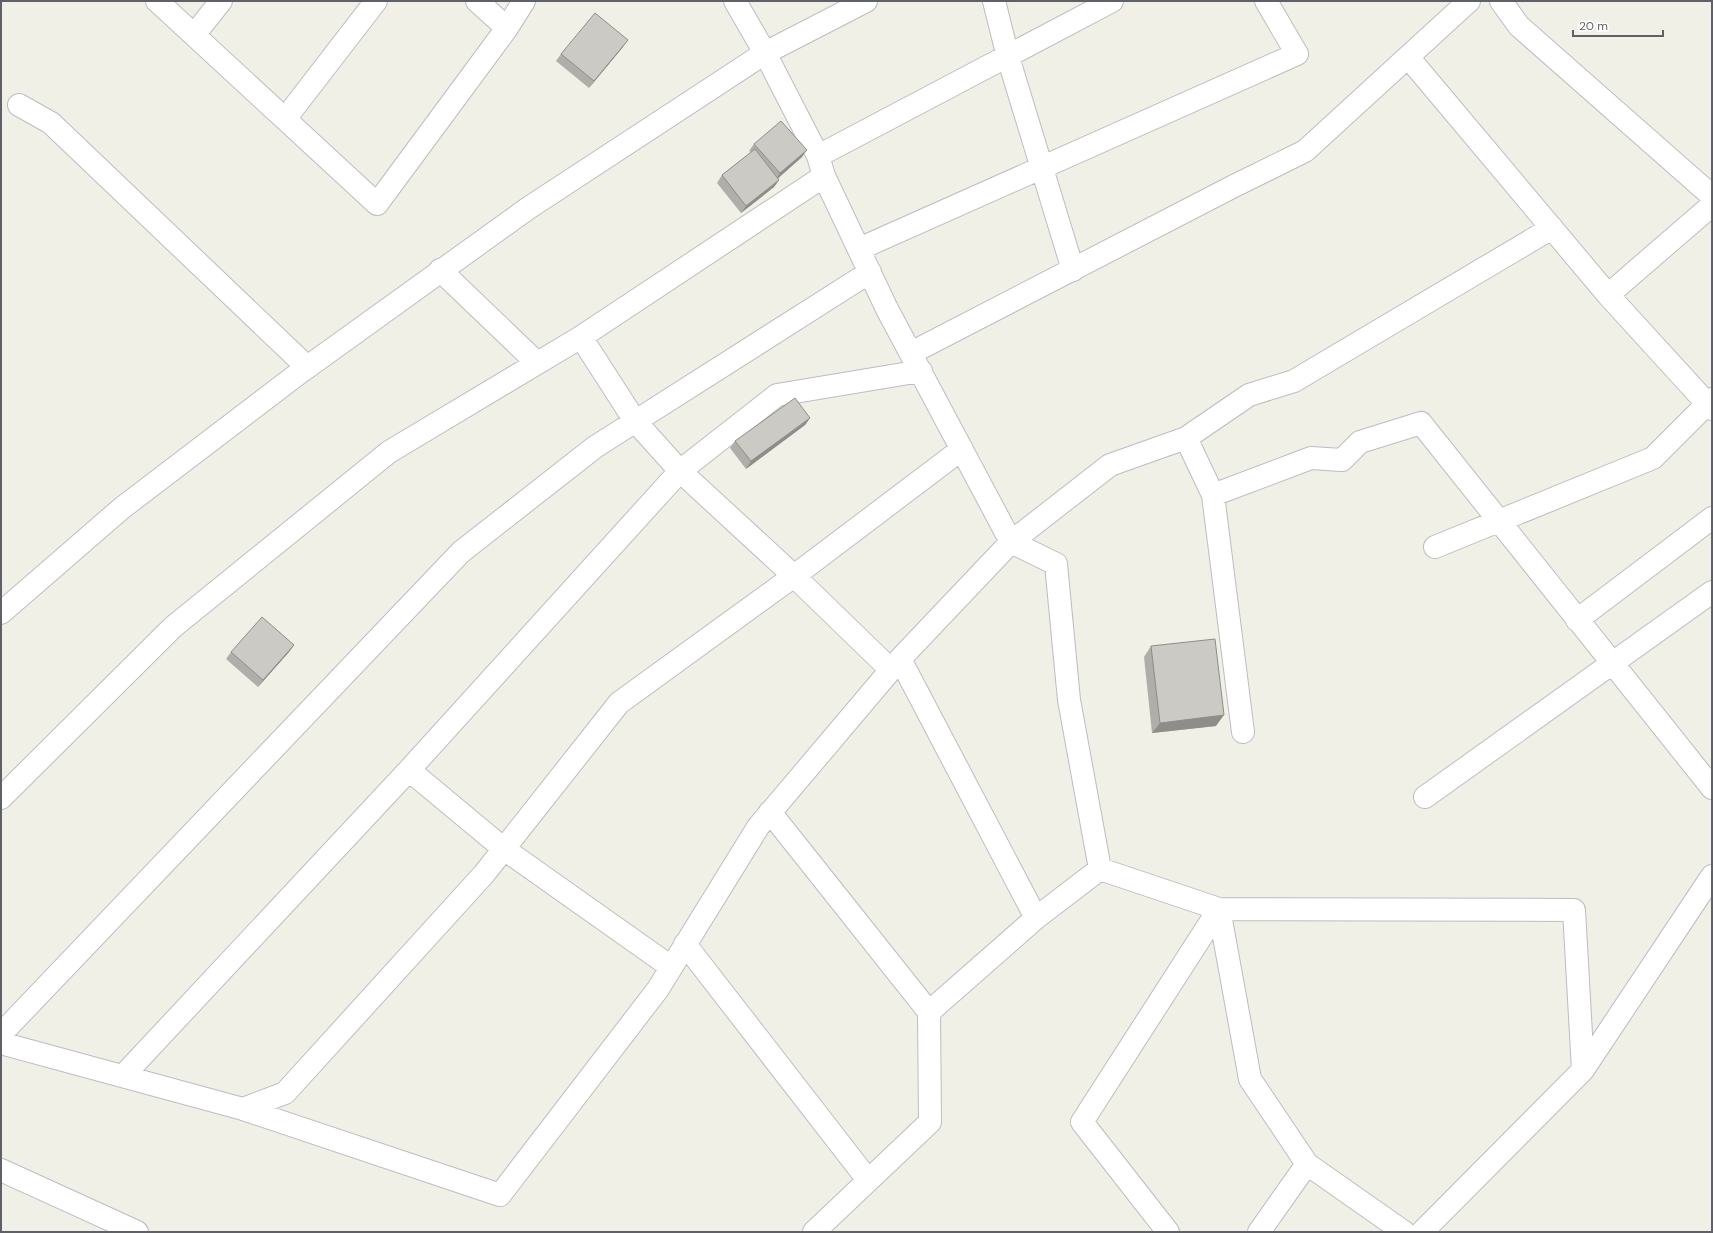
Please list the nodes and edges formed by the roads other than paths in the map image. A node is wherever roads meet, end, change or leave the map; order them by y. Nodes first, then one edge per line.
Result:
1 (157, 1) edge
2 (221, 1) edge
3 (376, 1) edge
4 (477, 1) edge
5 (524, 1) edge
6 (735, 1) edge
7 (866, 1) edge
8 (994, 1) edge
9 (1112, 1) edge
10 (1266, 1) edge
11 (1469, 1) edge
12 (1501, 1) edge
13 (507, 28) junction
14 (194, 35) junction
15 (765, 53) junction
16 (1008, 57) junction
17 (1408, 57) junction
18 (19, 105) dead end
19 (285, 119) junction
20 (821, 166) junction
21 (1042, 167) junction
22 (1712, 196) edge
23 (1712, 205) edge
24 (1552, 228) junction
25 (859, 249) junction
26 (440, 270) junction
27 (1073, 270) junction
28 (870, 272) junction
29 (1608, 295) junction
30 (581, 337) junction
31 (916, 362) junction
32 (538, 363) junction
33 (305, 369) junction
34 (1710, 404) edge
35 (635, 421) junction
36 (1186, 438) junction
37 (962, 449) junction
38 (680, 471) junction
39 (1213, 495) junction
40 (1712, 518) edge
41 (1499, 521) junction
42 (1011, 542) junction
43 (1435, 547) dead end
44 (794, 576) junction
45 (1712, 592) edge
46 (1, 613) edge
47 (1577, 620) junction
48 (1613, 663) junction
49 (895, 664) junction
50 (1243, 732) dead end
51 (409, 770) junction
52 (1712, 788) edge
53 (1425, 797) dead end
54 (1, 798) edge
55 (770, 812) junction
56 (504, 849) junction
57 (1100, 868) junction
58 (1712, 876) edge
59 (1219, 909) junction
60 (1036, 918) junction
61 (685, 944) junction
62 (671, 967) junction
63 (929, 1012) junction
64 (1, 1034) edge
65 (1, 1043) edge
66 (1583, 1070) junction
67 (123, 1076) junction
68 (243, 1109) junction
69 (1308, 1164) junction
70 (1, 1170) edge
71 (868, 1180) junction
72 (137, 1232) edge
73 (814, 1232) edge
74 (1168, 1232) edge
75 (1259, 1232) edge
76 (1404, 1232) edge
77 (1422, 1232) edge

1 - 14 street
2 - 14 street
3 - 19 street
4 - 13 street
5 - 13 street
6 - 15 street
7 - 15 street
8 - 16 street
9 - 16 street
10 - 21 street
11 - 17 street
12 - 22 street
13 - 19 street
14 - 19 street
15 - 20 street
15 - 26 street
16 - 20 street
16 - 21 street
17 - 24 street
17 - 27 street
18 - 33 street
20 - 25 street
20 - 30 street
21 - 25 street
21 - 27 street
23 - 29 street
24 - 29 street
24 - 36 street
25 - 28 street
26 - 32 street
26 - 33 street
27 - 31 street
28 - 31 street
28 - 35 street
29 - 34 street
30 - 32 street
30 - 35 street
31 - 37 street
31 - 38 street
32 - 54 street
33 - 46 street
34 - 41 street
35 - 38 street
35 - 64 street
36 - 39 street
36 - 42 street
37 - 42 street
37 - 44 street
38 - 44 street
38 - 51 street
39 - 41 street
39 - 50 street
40 - 47 street
41 - 43 street
41 - 47 street
42 - 49 street
42 - 57 street
44 - 49 street
44 - 56 street
45 - 48 street
47 - 48 street
48 - 52 street
48 - 53 street
49 - 55 street
49 - 60 street
51 - 56 street
51 - 67 street
55 - 61 street
55 - 63 street
56 - 62 street
56 - 68 street
57 - 59 street
57 - 60 street
58 - 66 street
59 - 66 street
59 - 69 street
59 - 74 street
60 - 63 street
61 - 62 street
61 - 71 street
62 - 68 street
63 - 71 street
65 - 67 street
66 - 77 street
67 - 68 street
69 - 75 street
69 - 76 street
70 - 72 street
71 - 73 street

